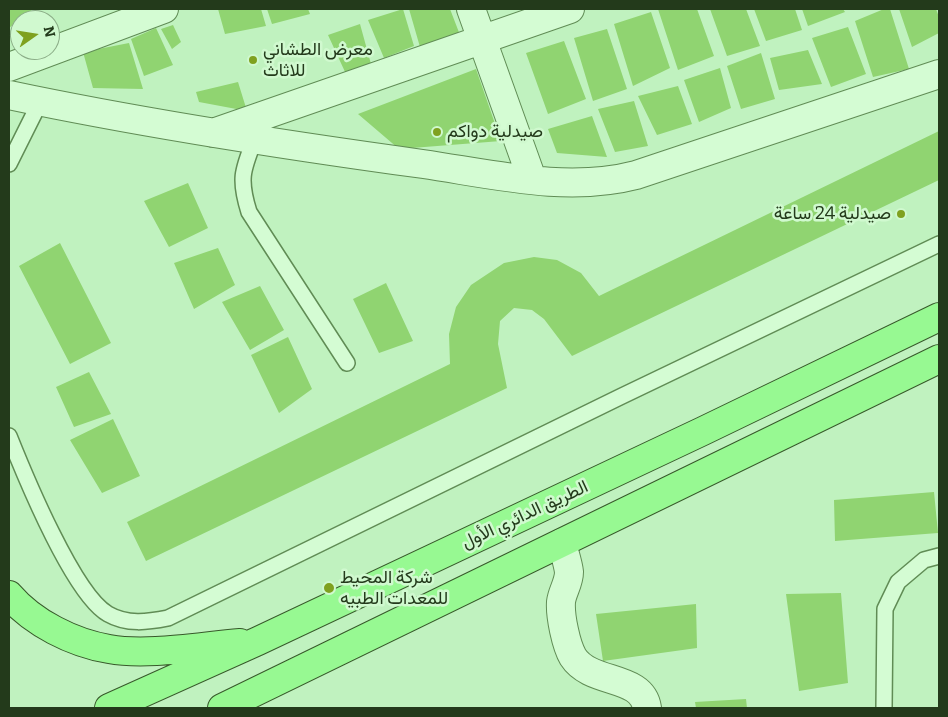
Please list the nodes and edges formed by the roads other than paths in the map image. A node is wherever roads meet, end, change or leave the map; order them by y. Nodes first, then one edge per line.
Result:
1 (164, 9) edge
2 (471, 9) edge
3 (570, 9) edge
4 (481, 40) junction
5 (9, 66) edge
6 (939, 74) edge
7 (9, 95) edge
8 (40, 102) junction
9 (212, 134) junction
10 (254, 141) junction
11 (9, 164) edge
12 (532, 179) junction
13 (939, 244) edge
14 (939, 316) edge
15 (939, 359) edge
16 (347, 363) dead end
17 (9, 436) edge
18 (562, 542) junction
19 (939, 556) edge
20 (9, 595) edge
21 (258, 641) junction
22 (110, 708) edge
23 (222, 708) edge
24 (647, 708) edge
25 (884, 708) edge

1 - 5 street
2 - 4 street
3 - 4 street
4 - 9 street
4 - 12 street
6 - 12 street
7 - 8 street
8 - 9 street
8 - 11 lane
9 - 10 street
10 - 12 street
10 - 16 lane
13 - 17 lane
14 - 21 main road, الطريق الدائري الأول
15 - 18 main road
18 - 23 main road
18 - 24 street
19 - 25 lane
20 - 21 main road
21 - 22 main road, الطريق الدائري الأول

